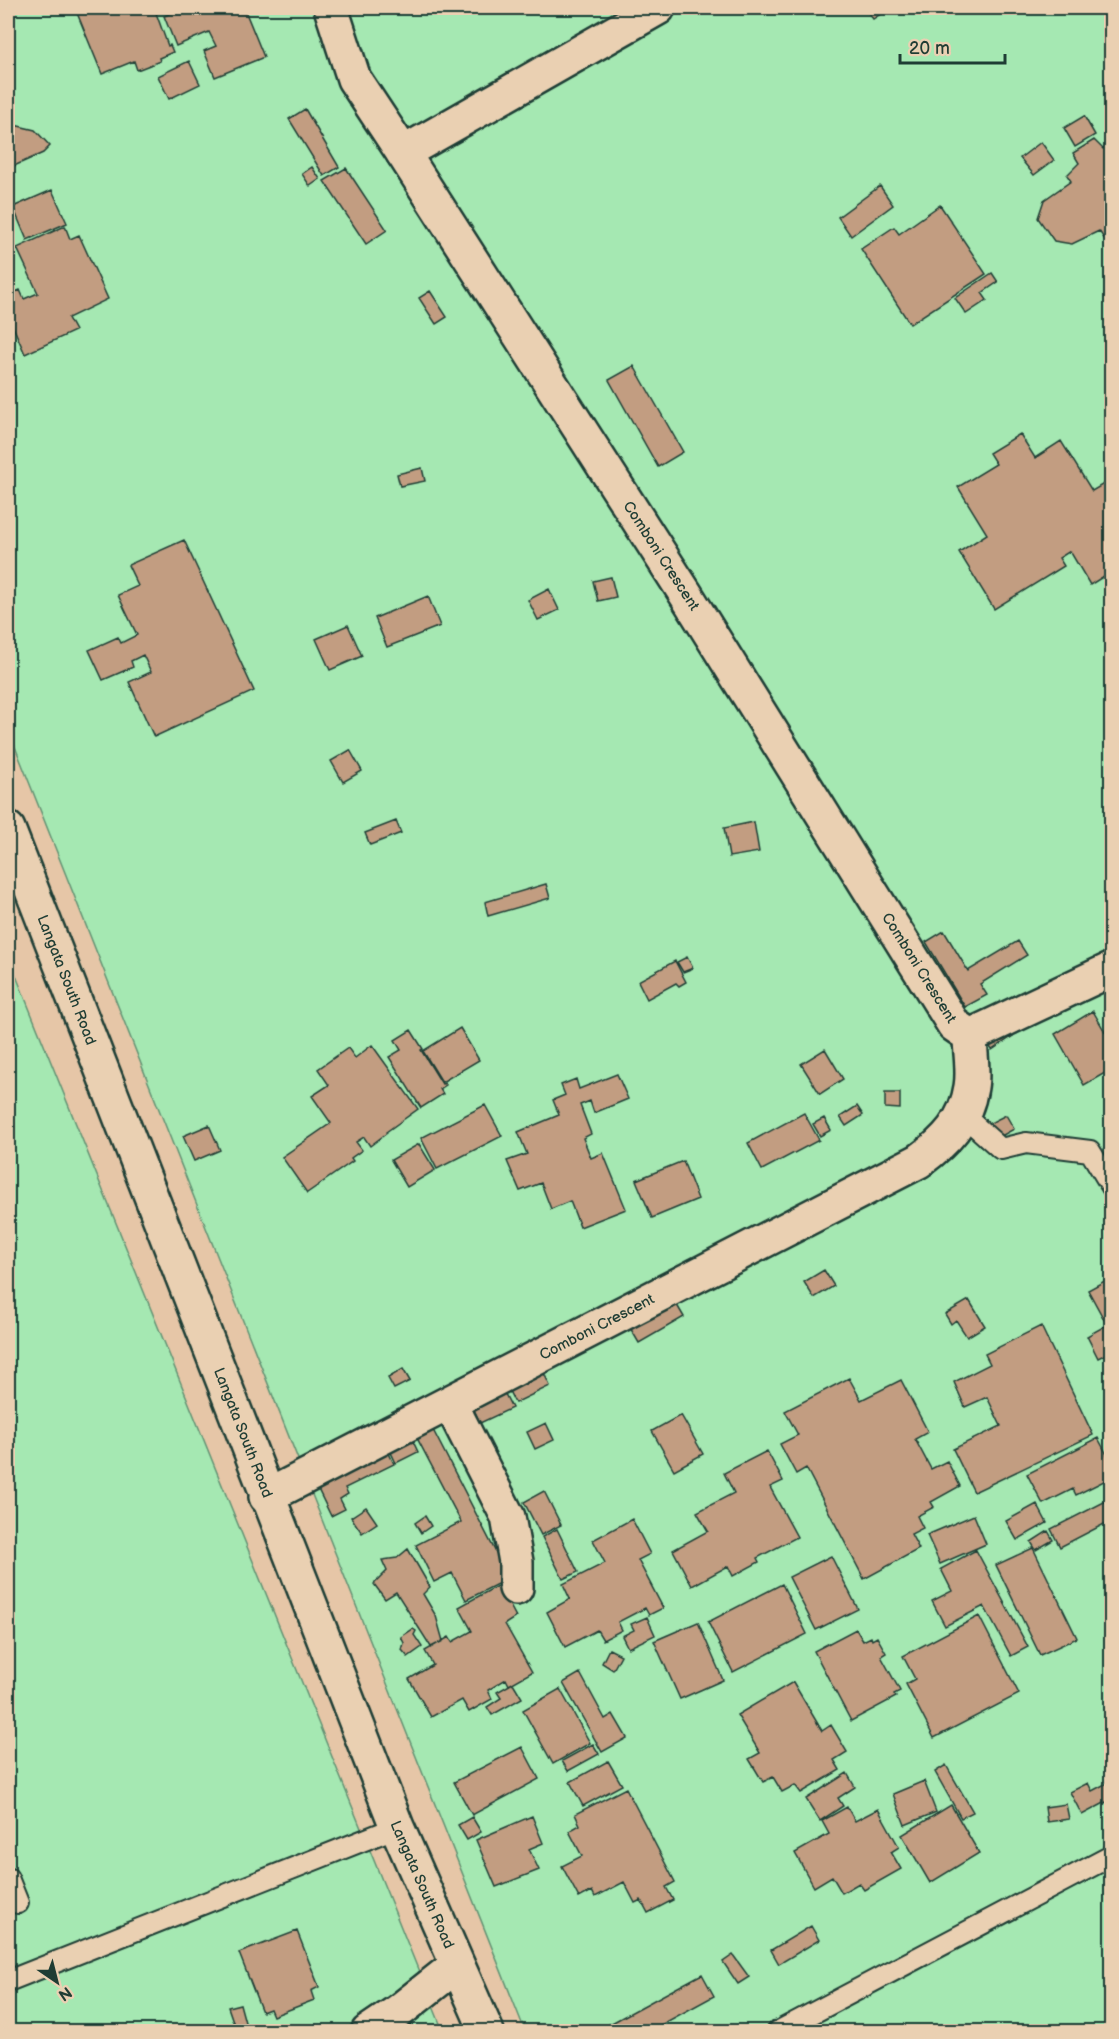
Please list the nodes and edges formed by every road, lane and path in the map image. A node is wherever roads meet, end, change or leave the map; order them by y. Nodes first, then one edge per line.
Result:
1 (331, 8) edge
2 (658, 8) edge
3 (403, 153) junction
4 (8, 829) edge
5 (1112, 969) edge
6 (970, 1036) junction
7 (963, 1115) junction
8 (1112, 1187) edge
9 (450, 1403) junction
10 (266, 1497) junction
11 (516, 1588) dead end
12 (397, 1827) junction
13 (1111, 1856) edge
14 (8, 1878) edge
15 (18, 1903) dead end
16 (457, 1965) junction
17 (8, 1981) edge
18 (368, 2031) edge
19 (488, 2031) edge
20 (777, 2031) edge

1 - 3 street, Comboni Crescent
2 - 3 street
3 - 6 street, Comboni Crescent
4 - 10 street, Langata South Road
5 - 6 street
6 - 7 street, Comboni Crescent
7 - 8 lane
7 - 9 street, Comboni Crescent
9 - 10 street, Comboni Crescent
9 - 11 street
10 - 12 street, Langata South Road
12 - 16 street, Langata South Road
12 - 17 lane
13 - 20 lane
14 - 15 lane
16 - 18 street
16 - 19 street, Langata South Road

